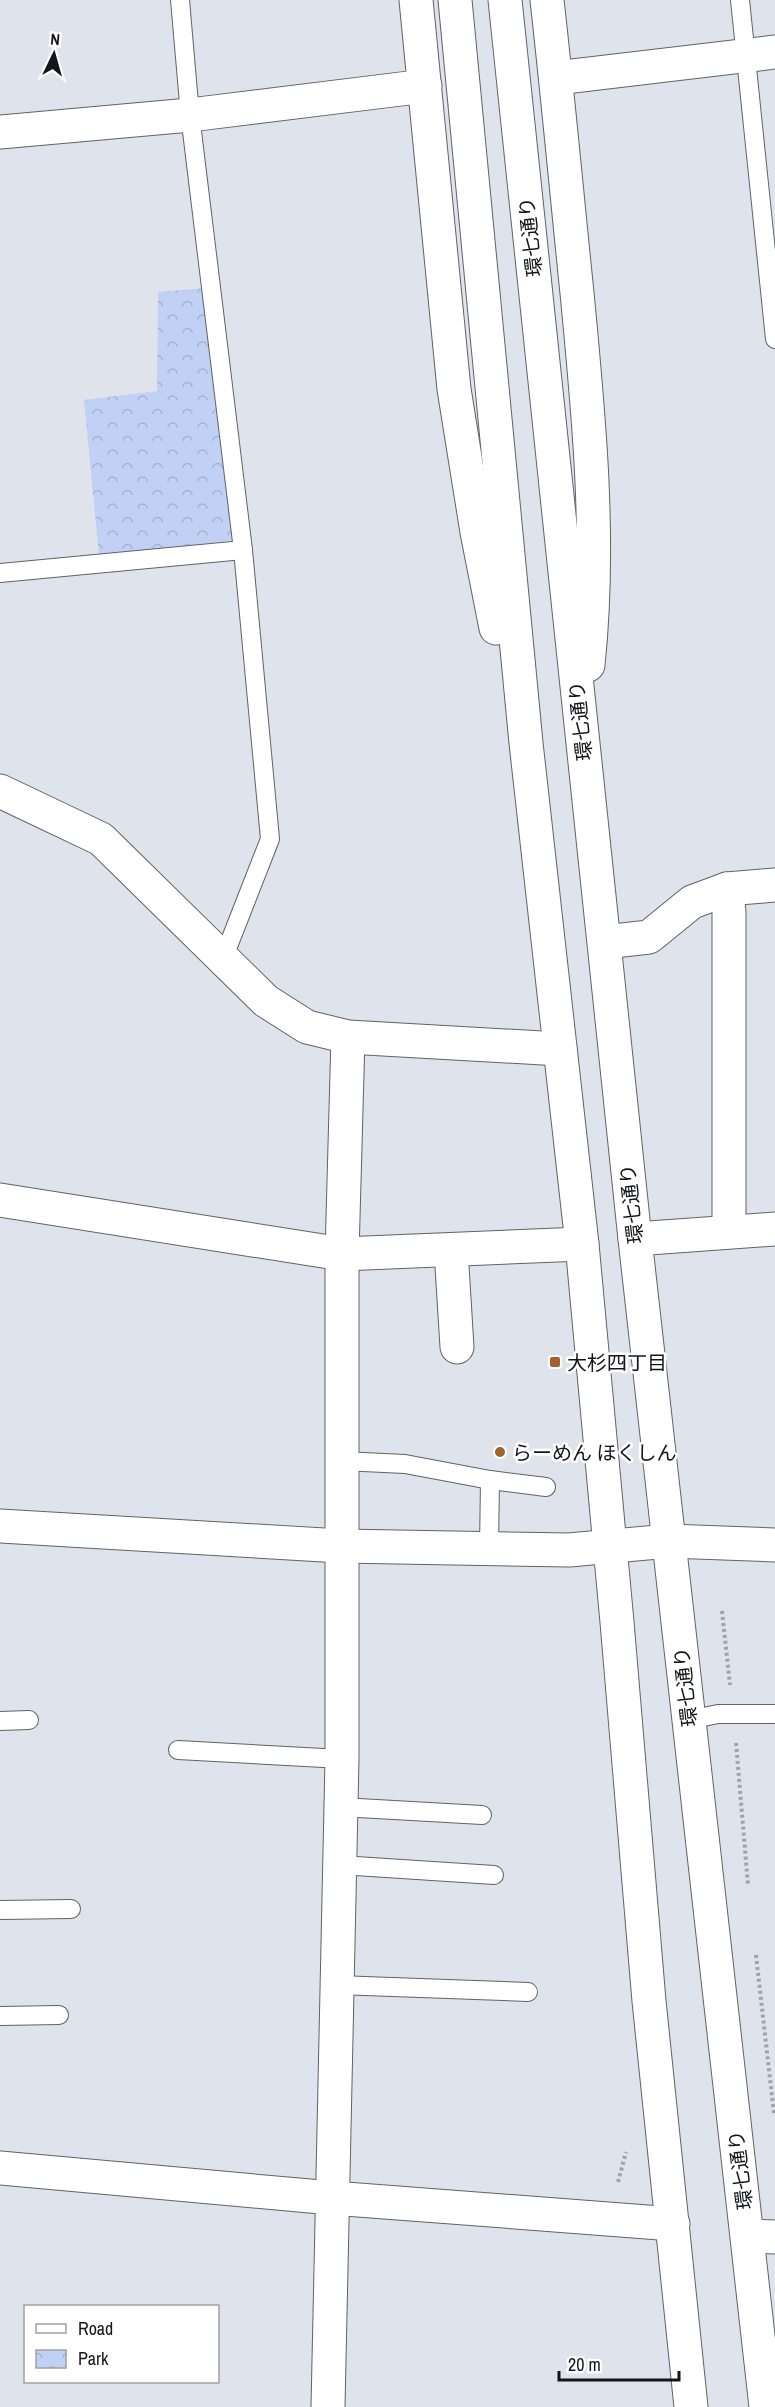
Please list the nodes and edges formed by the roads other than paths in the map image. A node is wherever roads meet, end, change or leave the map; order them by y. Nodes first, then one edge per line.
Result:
1 (180, 0) edge
2 (416, 0) edge
3 (455, 0) edge
4 (505, 0) edge
5 (547, 0) edge
6 (740, 0) edge
7 (760, 54) edge
8 (556, 78) junction
9 (425, 86) junction
10 (190, 115) junction
11 (0, 132) edge
12 (775, 339) edge
13 (243, 550) junction
14 (0, 573) edge
15 (582, 732) junction
16 (526, 743) junction
17 (0, 790) edge
18 (775, 885) edge
19 (727, 889) junction
20 (605, 942) junction
21 (223, 959) junction
22 (348, 1037) junction
23 (560, 1049) junction
24 (0, 1200) edge
25 (775, 1229) edge
26 (729, 1231) junction
27 (635, 1239) junction
28 (582, 1244) junction
29 (451, 1250) junction
30 (342, 1254) junction
31 (457, 1347) dead end
32 (342, 1461) junction
33 (490, 1480) junction
34 (546, 1487) dead end
35 (0, 1526) edge
36 (669, 1540) junction
37 (610, 1545) junction
38 (775, 1545) edge
39 (341, 1546) junction
40 (489, 1549) junction
41 (775, 1714) edge
42 (29, 1720) dead end
43 (689, 1720) junction
44 (0, 1721) edge
45 (178, 1750) dead end
46 (342, 1759) junction
47 (341, 1808) junction
48 (482, 1815) dead end
49 (340, 1864) junction
50 (494, 1875) dead end
51 (70, 1909) dead end
52 (0, 1910) edge
53 (337, 1984) junction
54 (528, 1992) dead end
55 (59, 2015) dead end
56 (0, 2016) edge
57 (0, 2169) edge
58 (332, 2198) junction
59 (673, 2224) junction
60 (761, 2237) edge
61 (328, 2407) edge
62 (691, 2407) edge
63 (766, 2407) edge

1 - 10 lane
2 - 9 main road
3 - 16 main road
4 - 15 main road, 環七通り
5 - 8 main road
6 - 7 lane
7 - 8 main road
7 - 12 lane
8 - 15 main road
9 - 10 main road
9 - 16 main road
10 - 11 main road
10 - 13 lane
13 - 14 lane
13 - 21 lane
15 - 20 main road, 環七通り
16 - 23 main road
17 - 21 main road
18 - 19 main road
19 - 20 main road
19 - 26 main road
20 - 27 main road, 環七通り
21 - 22 main road
22 - 23 main road
22 - 30 main road
23 - 28 main road
24 - 30 main road
25 - 26 main road
26 - 27 main road
27 - 36 main road, 環七通り
28 - 29 main road
28 - 37 main road
29 - 30 main road
29 - 31 main road
30 - 32 main road
32 - 33 lane
32 - 39 main road
33 - 34 lane
33 - 40 lane
35 - 39 main road
36 - 37 main road
36 - 38 main road
36 - 43 main road, 環七通り
37 - 40 main road
37 - 59 main road
39 - 40 main road
39 - 46 main road
41 - 43 lane
42 - 44 lane
43 - 60 main road, 環七通り
45 - 46 lane
46 - 47 main road
47 - 48 lane
47 - 49 main road
49 - 50 lane
49 - 53 main road
51 - 52 lane
53 - 54 lane
53 - 58 main road
55 - 56 lane
57 - 58 main road
58 - 59 main road
58 - 61 main road
59 - 62 main road
60 - 63 main road, 環七通り

